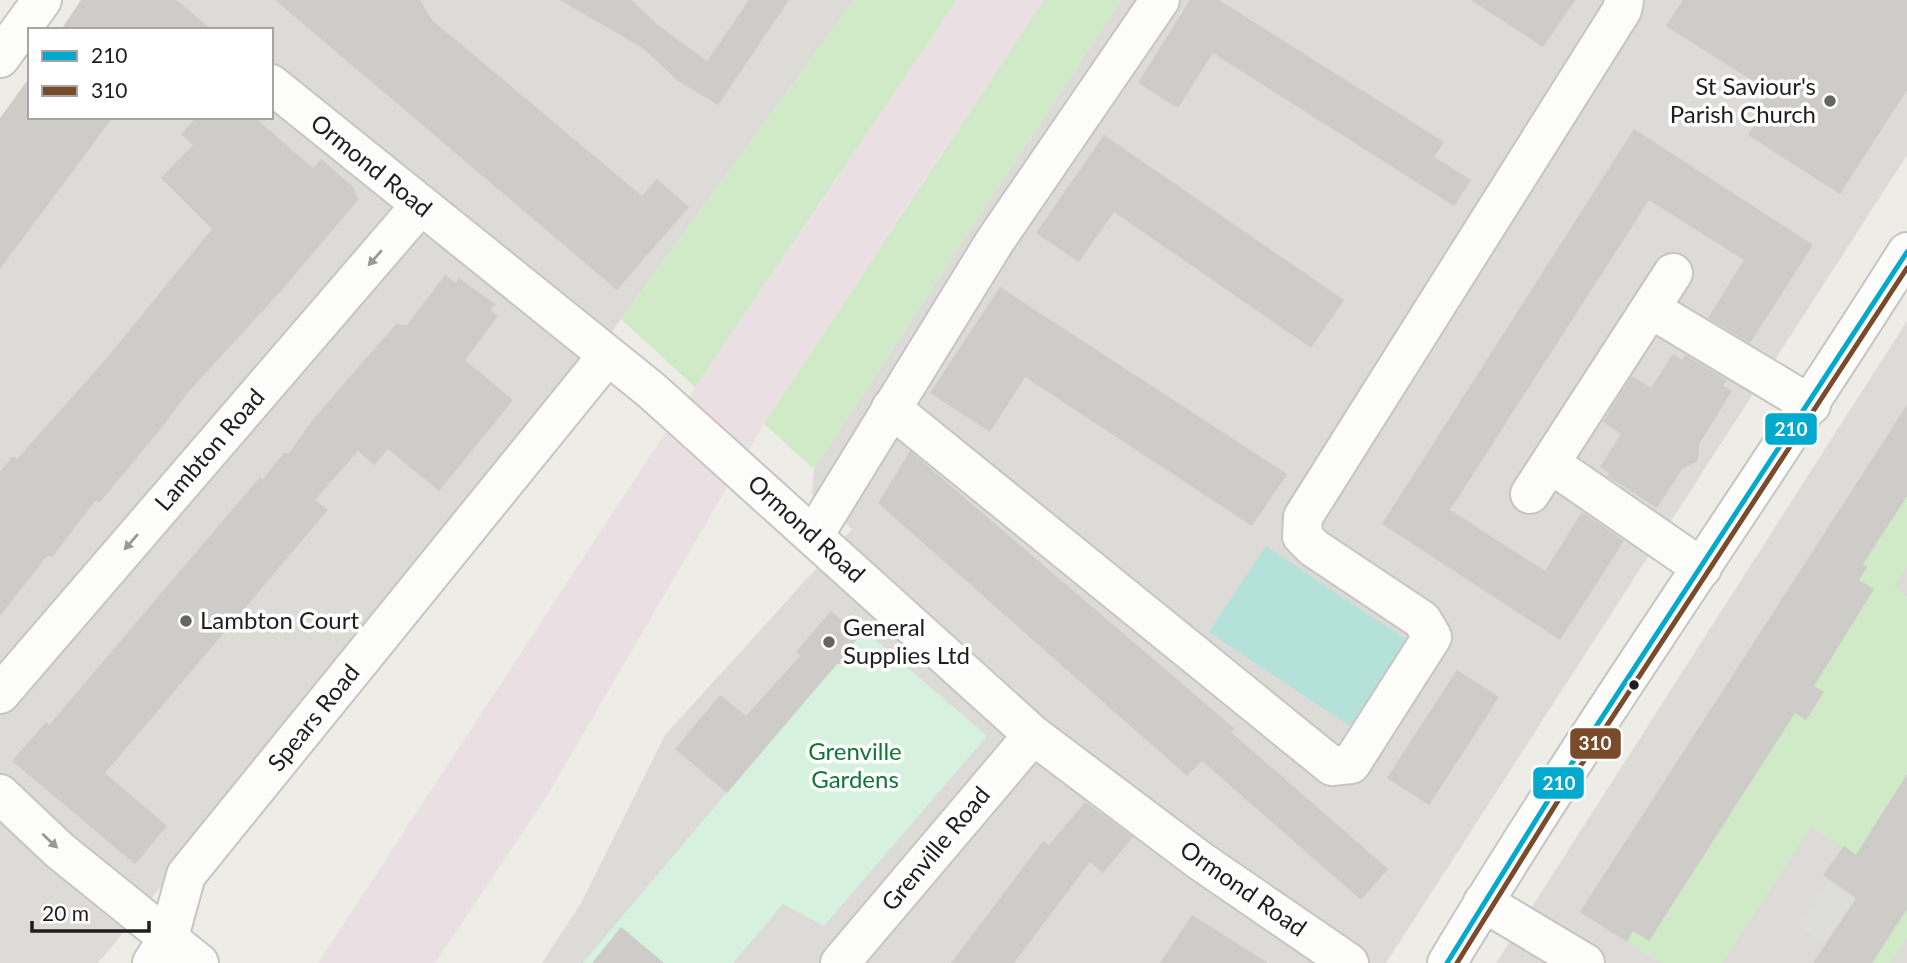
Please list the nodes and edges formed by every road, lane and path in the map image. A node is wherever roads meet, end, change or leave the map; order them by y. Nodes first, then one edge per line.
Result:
1 (42, 0) edge
2 (1160, 0) edge
3 (1624, 0) edge
4 (0, 58) edge
5 (273, 86) edge
6 (420, 206) junction
7 (1907, 252) edge
8 (1673, 273) dead end
9 (1651, 309) junction
10 (607, 356) junction
11 (1811, 405) junction
12 (891, 408) junction
13 (814, 535) junction
14 (1702, 568) junction
15 (0, 694) edge
16 (1033, 735) junction
17 (0, 794) edge
18 (1483, 902) junction
19 (161, 950) edge
20 (199, 963) edge
21 (839, 963) edge
22 (1349, 963) edge
23 (1447, 963) edge
24 (1585, 963) edge

1 - 4 street
2 - 12 street
3 - 12 street
5 - 6 street, Ormond Road
6 - 10 street, Ormond Road
6 -> 15 street, Lambton Road
7 - 11 street
8 - 9 street
9 - 11 street
9 - 14 street
10 - 13 street, Ormond Road
10 - 19 street, Spears Road
11 - 14 street
12 - 13 street
13 - 16 street, Ormond Road
14 - 18 street
16 - 21 street, Grenville Road
16 - 22 street, Ormond Road
17 -> 19 street
18 - 23 street
18 - 24 street
19 - 20 street

